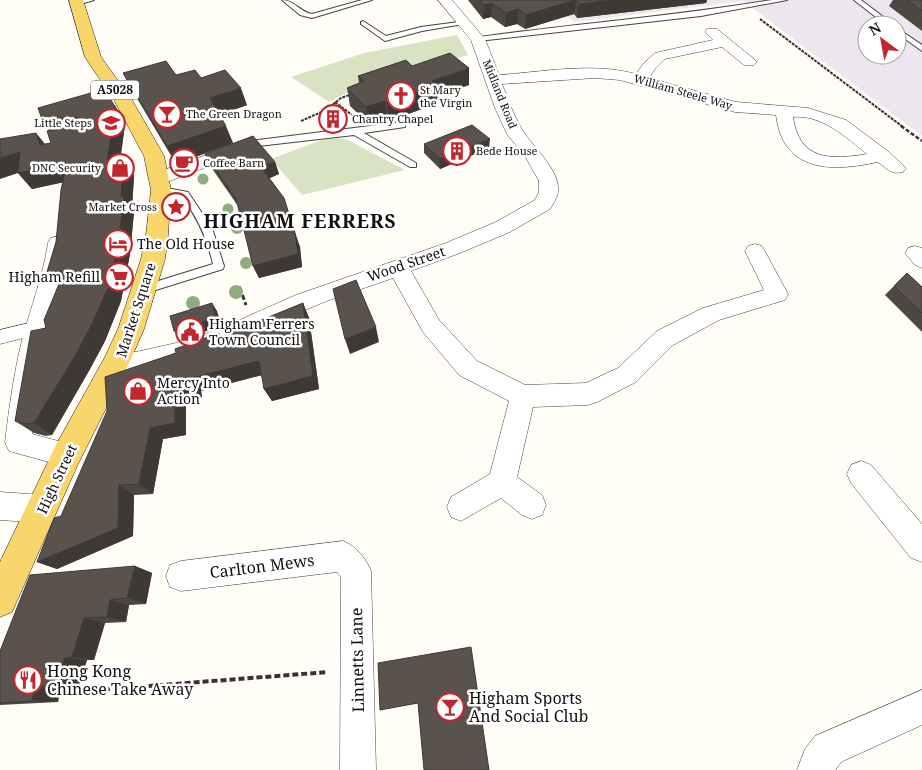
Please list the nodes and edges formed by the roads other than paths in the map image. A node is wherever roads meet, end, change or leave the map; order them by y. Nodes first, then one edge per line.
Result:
1 (285, 0) edge
2 (365, 0) edge
3 (448, 0) edge
4 (784, 0) edge
5 (857, 0) edge
6 (81, 1) edge
7 (877, 15) edge
8 (363, 23) dead end
9 (466, 23) junction
10 (712, 32) dead end
11 (907, 38) edge
12 (478, 40) junction
13 (725, 42) junction
14 (922, 49) edge
15 (750, 62) dead end
16 (641, 79) junction
17 (493, 80) junction
18 (783, 110) junction
19 (402, 125) dead end
20 (355, 132) junction
21 (250, 144) joint
22 (413, 165) dead end
23 (160, 184) junction
24 (549, 192) joint
25 (60, 223) edge
26 (755, 251) dead end
27 (398, 267) junction
28 (143, 290) junction
29 (254, 325) joint
30 (38, 328) junction
31 (0, 337) edge
32 (117, 361) junction
33 (524, 396) junction
34 (67, 455) junction
35 (861, 474) dead end
36 (502, 482) junction
37 (532, 505) dead end
38 (0, 506) edge
39 (461, 507) dead end
40 (43, 509) junction
41 (922, 546) edge
42 (342, 556) joint
43 (181, 576) dead end
44 (0, 600) edge
45 (922, 706) edge
46 (358, 770) edge
47 (815, 770) edge

1 - 2 lane
3 - 9 street, Midland Road
4 - 12 lane
5 - 7 lane
6 - 23 main road, A5028
8 - 9 lane
9 - 12 street, Midland Road
10 - 13 street
11 - 14 lane
12 - 17 street, Midland Road
13 - 15 street
13 - 16 street
16 - 17 street, William Steele Way
16 - 18 street, William Steele Way
17 - 24 street, Midland Road
18 - 18 street, William Steele Way
19 - 20 lane
20 - 21 lane
20 - 22 lane
21 - 23 street
23 - 28 main road, Market Square / A5028
23 - 28 lane
24 - 27 street, Wood Street
25 - 30 street
26 - 33 street
27 - 29 street, Wood Street
27 - 33 street
28 - 32 main road, Market Square / A5028
29 - 32 street, Market Square
30 - 31 street
30 - 34 street
32 - 34 main road, High Street / A5028
33 - 36 street
34 - 40 main road, High Street / A5028
35 - 41 street
36 - 37 street
36 - 39 street
38 - 40 street
40 - 44 main road, High Street / A5028
42 - 43 street, Carlton Mews
42 - 46 street, Linnetts Lane
45 - 47 street

